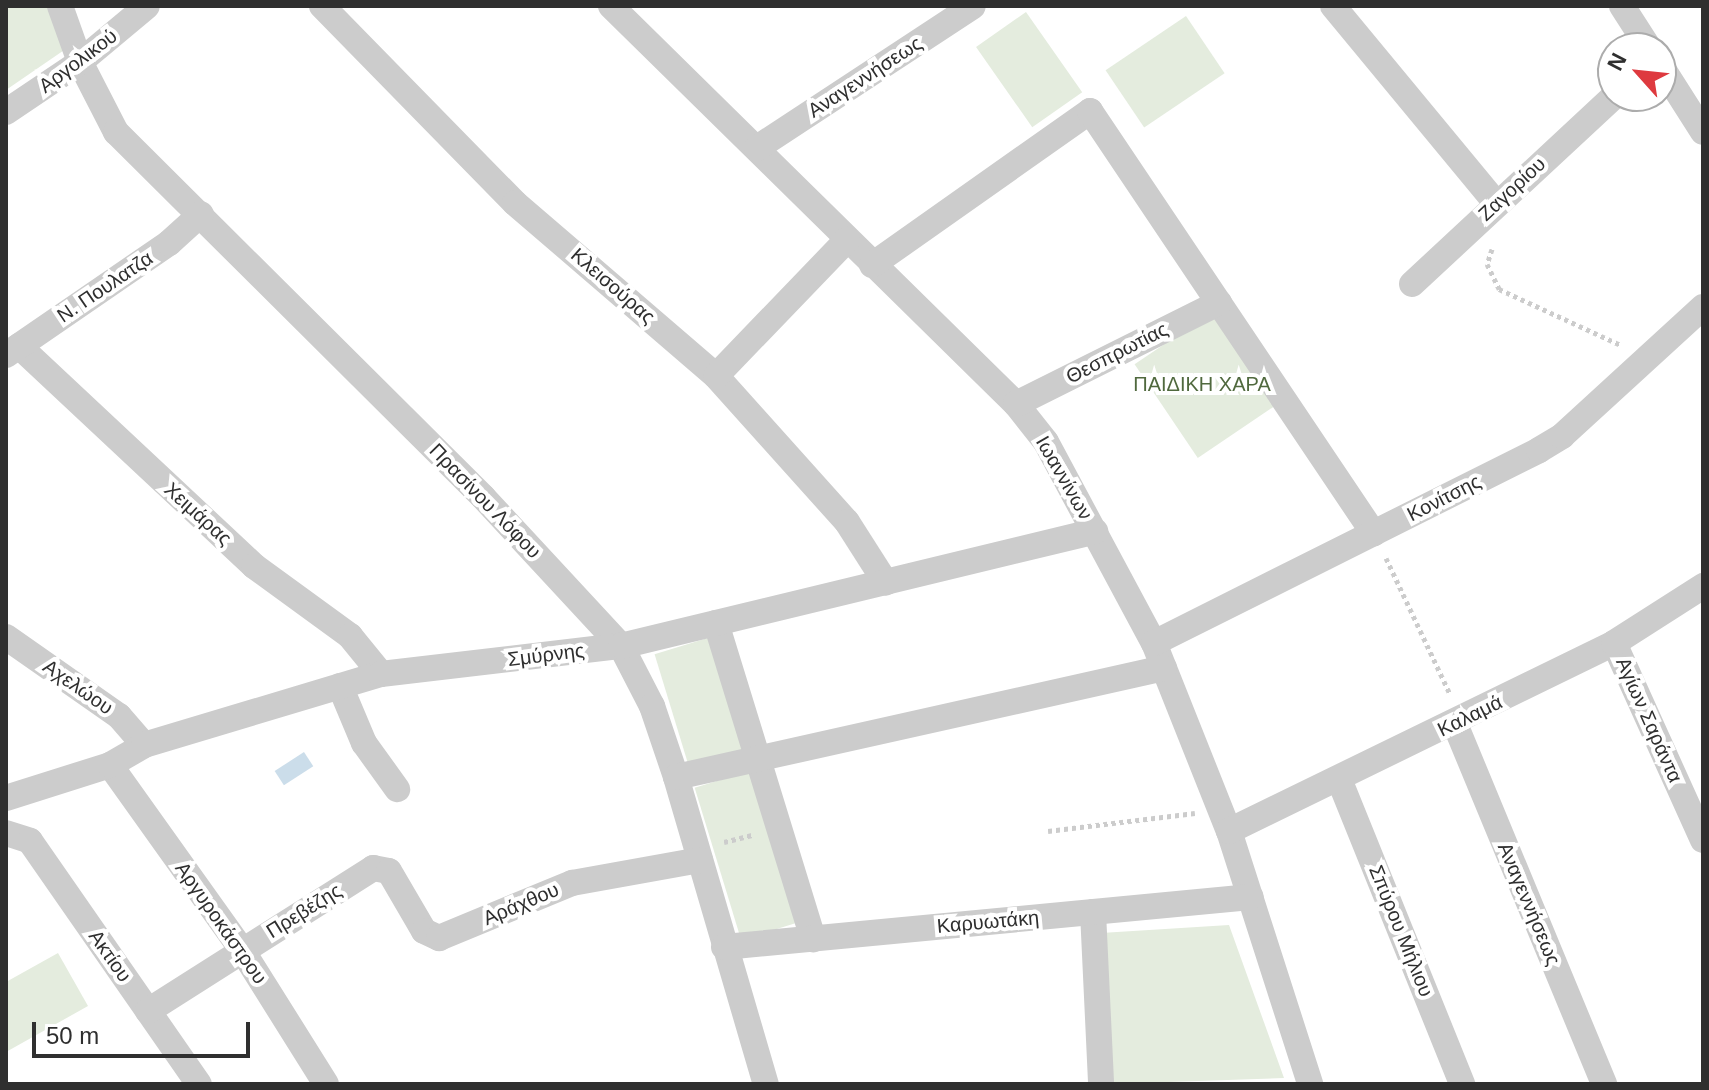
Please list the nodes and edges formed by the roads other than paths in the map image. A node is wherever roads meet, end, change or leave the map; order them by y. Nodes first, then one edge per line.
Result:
1 (60, 6) edge
2 (147, 6) edge
3 (322, 6) edge
4 (611, 6) edge
5 (973, 6) edge
6 (1333, 6) edge
7 (1622, 6) edge
8 (1639, 32) edge
9 (80, 62) junction
10 (1677, 91) edge
11 (1597, 111) edge
12 (6, 112) edge
13 (1703, 132) edge
14 (757, 148) junction
15 (1496, 203) junction
16 (201, 214) junction
17 (847, 240) junction
18 (872, 265) junction
19 (1412, 284) dead end
20 (1219, 303) junction
21 (1703, 307) edge
22 (13, 350) edge
23 (716, 376) junction
24 (1016, 404) junction
25 (1095, 531) junction
26 (1374, 534) junction
27 (886, 583) junction
28 (1703, 586) edge
29 (716, 623) junction
30 (6, 637) edge
31 (1154, 643) junction
32 (1614, 643) junction
33 (621, 646) junction
34 (1164, 668) junction
35 (381, 674) junction
36 (340, 686) junction
37 (1458, 722) junction
38 (144, 745) junction
39 (760, 758) junction
40 (110, 765) junction
41 (676, 777) junction
42 (1339, 779) junction
43 (397, 789) dead end
44 (6, 798) edge
45 (1224, 820) junction
46 (11, 833) edge
47 (1703, 840) edge
48 (698, 854) junction
49 (381, 867) joint
50 (1251, 897) junction
51 (1093, 912) junction
52 (813, 939) junction
53 (724, 947) junction
54 (242, 950) junction
55 (148, 1011) junction
56 (199, 1084) edge
57 (326, 1084) edge
58 (766, 1084) edge
59 (1101, 1084) edge
60 (1310, 1084) edge
61 (1462, 1084) edge
62 (1604, 1084) edge

1 - 9 street, Πρασίνου Λόφου
2 - 9 street, Αργολικού
3 - 23 street, Κλεισούρας
4 - 14 street, Ιωαννίνων
5 - 14 street, Αναγεννήσεως
6 - 15 street
7 - 8 street
9 - 12 street, Αργολικού
9 - 16 street, Πρασίνου Λόφου
10 - 13 street
11 - 15 street, Ζαγορίου
14 - 17 street, Ιωαννίνων
15 - 19 street, Ζαγορίου
16 - 22 street, Ν. Πουλατζα
16 - 33 street, Πρασίνου Λόφου
17 - 18 street, Ιωαννίνων
17 - 23 street
18 - 20 street
18 - 24 street, Ιωαννίνων
20 - 24 street, Θεσπρωτίας
20 - 26 street
21 - 26 street, Κονίτσης
22 - 35 street, Χειμάρας
23 - 27 street, Κλεισούρας
24 - 25 street, Ιωαννίνων
25 - 27 street, Σμύρνης
25 - 31 street, Ιωαννίνων
26 - 31 street, Κονίτσης
27 - 29 street, Σμύρνης
28 - 32 street, Καλαμά
29 - 33 street, Σμύρνης
29 - 39 street
30 - 38 street, Αχελώου
31 - 34 street, Ιωαννίνων
32 - 37 street, Καλαμά
32 - 47 street, Αγίων Σαράντα
33 - 35 street, Σμύρνης
33 - 41 street, Πρασίνου Λόφου
34 - 39 street
34 - 45 street, Ιωαννίνων
35 - 36 street, Σμύρνης
36 - 38 street, Σμύρνης
36 - 43 street
37 - 42 street, Καλαμά
37 - 62 street, Αναγεννήσεως
38 - 40 street, Σμύρνης
39 - 41 street
39 - 52 street
40 - 44 street, Σμύρνης
40 - 54 street, Αργυροκάστρου
41 - 48 street, Πρασίνου Λόφου
42 - 45 street, Καλαμά
42 - 61 street, Σπύρου Μήλιου
45 - 50 street, Ιωαννίνων
46 - 55 street, Ακτίου
48 - 49 street, Αράχθου
48 - 53 street, Πρασίνου Λόφου
49 - 54 street, Πρεβέζης
50 - 51 street, Καρυωτάκη
50 - 60 street, Ιωαννίνων
51 - 52 street, Καρυωτάκη
51 - 59 street
52 - 53 street, Καρυωτάκη
53 - 58 street, Πρασίνου Λόφου
54 - 55 street, Πρεβέζης
54 - 57 street, Αργυροκάστρου
55 - 56 street, Ακτίου

